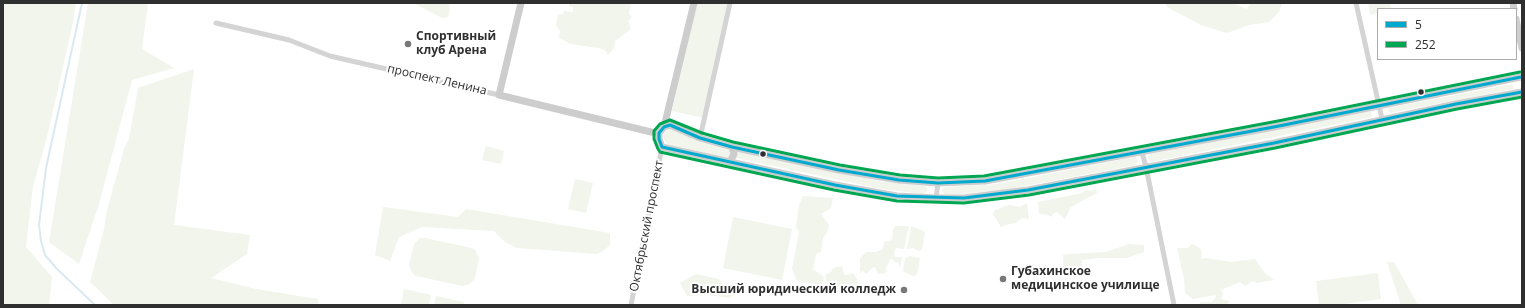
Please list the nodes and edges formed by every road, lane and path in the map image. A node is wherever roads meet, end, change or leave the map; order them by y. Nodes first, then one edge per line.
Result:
1 (521, 3) edge
2 (694, 3) edge
3 (730, 3) edge
4 (1356, 3) edge
5 (216, 23) dead end
6 (1517, 24) edge
7 (1522, 48) edge
8 (1522, 78) edge
9 (1522, 92) edge
10 (499, 95) junction
11 (1379, 106) junction
12 (1382, 119) junction
13 (662, 130) junction
14 (700, 138) junction
15 (662, 147) junction
16 (732, 147) junction
17 (1142, 152) junction
18 (730, 162) junction
19 (1146, 167) junction
20 (938, 183) junction
21 (936, 198) junction
22 (631, 305) edge
23 (1174, 305) edge

1 - 10 main road
2 - 13 main road
3 - 14 street
4 - 11 street
5 - 10 street, проспект Ленина
6 - 7 main road
8 - 11 main road, проспект Ленина
9 - 12 main road
10 - 13 main road, проспект Ленина
11 - 12 street
11 - 17 main road, проспект Ленина
12 - 19 main road
13 - 14 main road, проспект Ленина
13 - 15 main road
14 - 16 main road, проспект Ленина
15 - 18 main road
15 - 22 street, Октябрьский проспект
16 - 18 main road
16 - 20 main road, проспект Ленина
17 - 19 street
17 - 20 main road, проспект Ленина
18 - 21 main road
19 - 21 main road
19 - 23 street
20 - 21 street

